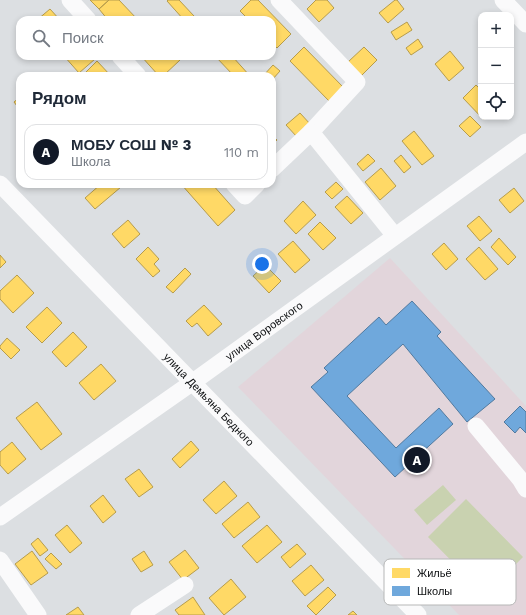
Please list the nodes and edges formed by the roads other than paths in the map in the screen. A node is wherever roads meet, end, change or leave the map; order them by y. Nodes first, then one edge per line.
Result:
1 (70, 0) edge
2 (279, 0) edge
3 (503, 0) edge
4 (84, 16) edge
5 (526, 24) edge
6 (124, 60) edge
7 (134, 72) edge
8 (311, 132) junction
9 (526, 142) edge
10 (276, 165) edge
11 (0, 184) edge
12 (238, 188) edge
13 (253, 188) edge
14 (395, 236) junction
15 (193, 382) junction
16 (476, 426) dead end
17 (526, 489) edge
18 (0, 517) edge
19 (0, 560) edge
20 (384, 580) edge
21 (185, 585) dead end
22 (408, 605) edge
23 (38, 615) edge
24 (139, 615) edge
25 (418, 615) edge

1 - 4 street
2 - 8 street
3 - 5 street
6 - 7 street
8 - 10 street
8 - 14 street
9 - 14 street, улица Воровского
11 - 15 street, улица Демьяна Бедного
12 - 13 street
14 - 15 street, улица Воровского
15 - 18 street, улица Воровского
15 - 20 street, улица Демьяна Бедного
16 - 17 street
19 - 23 street
21 - 24 street
22 - 25 street, улица Демьяна Бедного

